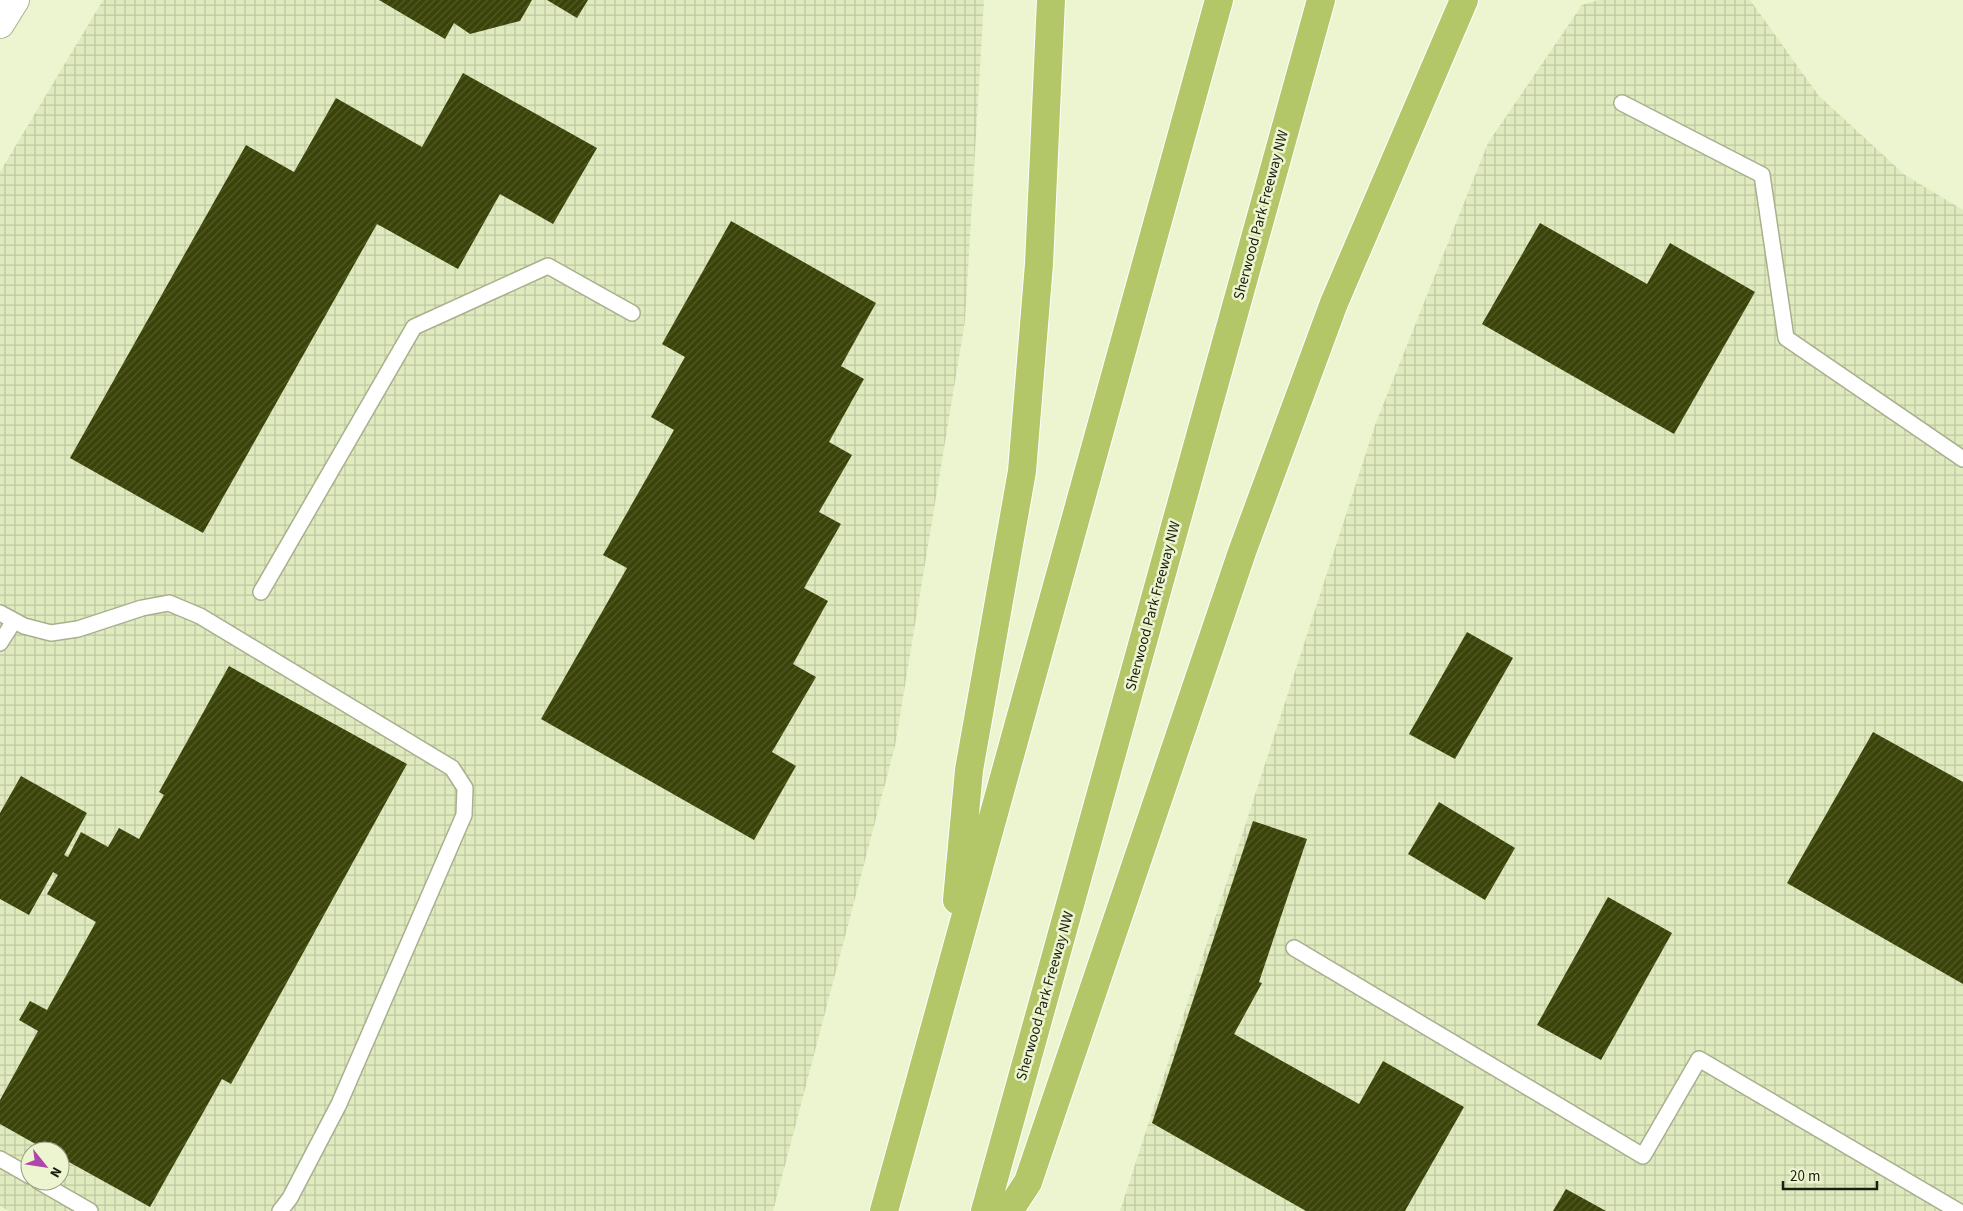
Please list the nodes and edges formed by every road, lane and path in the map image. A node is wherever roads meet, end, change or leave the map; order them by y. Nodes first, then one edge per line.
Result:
1 (14, 0) edge
2 (1051, 0) edge
3 (1219, 0) edge
4 (1320, 0) edge
5 (1464, 0) edge
6 (1478, 0) edge
7 (0, 24) edge
8 (1447, 38) junction
9 (1622, 103) dead end
10 (632, 313) dead end
11 (1961, 454) edge
12 (261, 592) dead end
13 (0, 613) edge
14 (14, 621) junction
15 (0, 644) edge
16 (1294, 948) dead end
17 (951, 968) junction
18 (0, 1159) edge
19 (20, 1170) edge
20 (55, 1191) edge
21 (90, 1211) edge
22 (280, 1211) edge
23 (884, 1211) edge
24 (985, 1211) edge
25 (1009, 1211) edge
26 (1958, 1211) edge

1 - 7 street
2 - 17 highway
3 - 17 highway
4 - 24 highway, Sherwood Park Freeway NW
5 - 8 highway
6 - 8 highway
8 - 25 highway
9 - 11 lane
10 - 12 lane
13 - 14 lane
14 - 15 lane
14 - 22 lane
16 - 26 lane
17 - 23 highway
18 - 19 lane
20 - 21 lane

